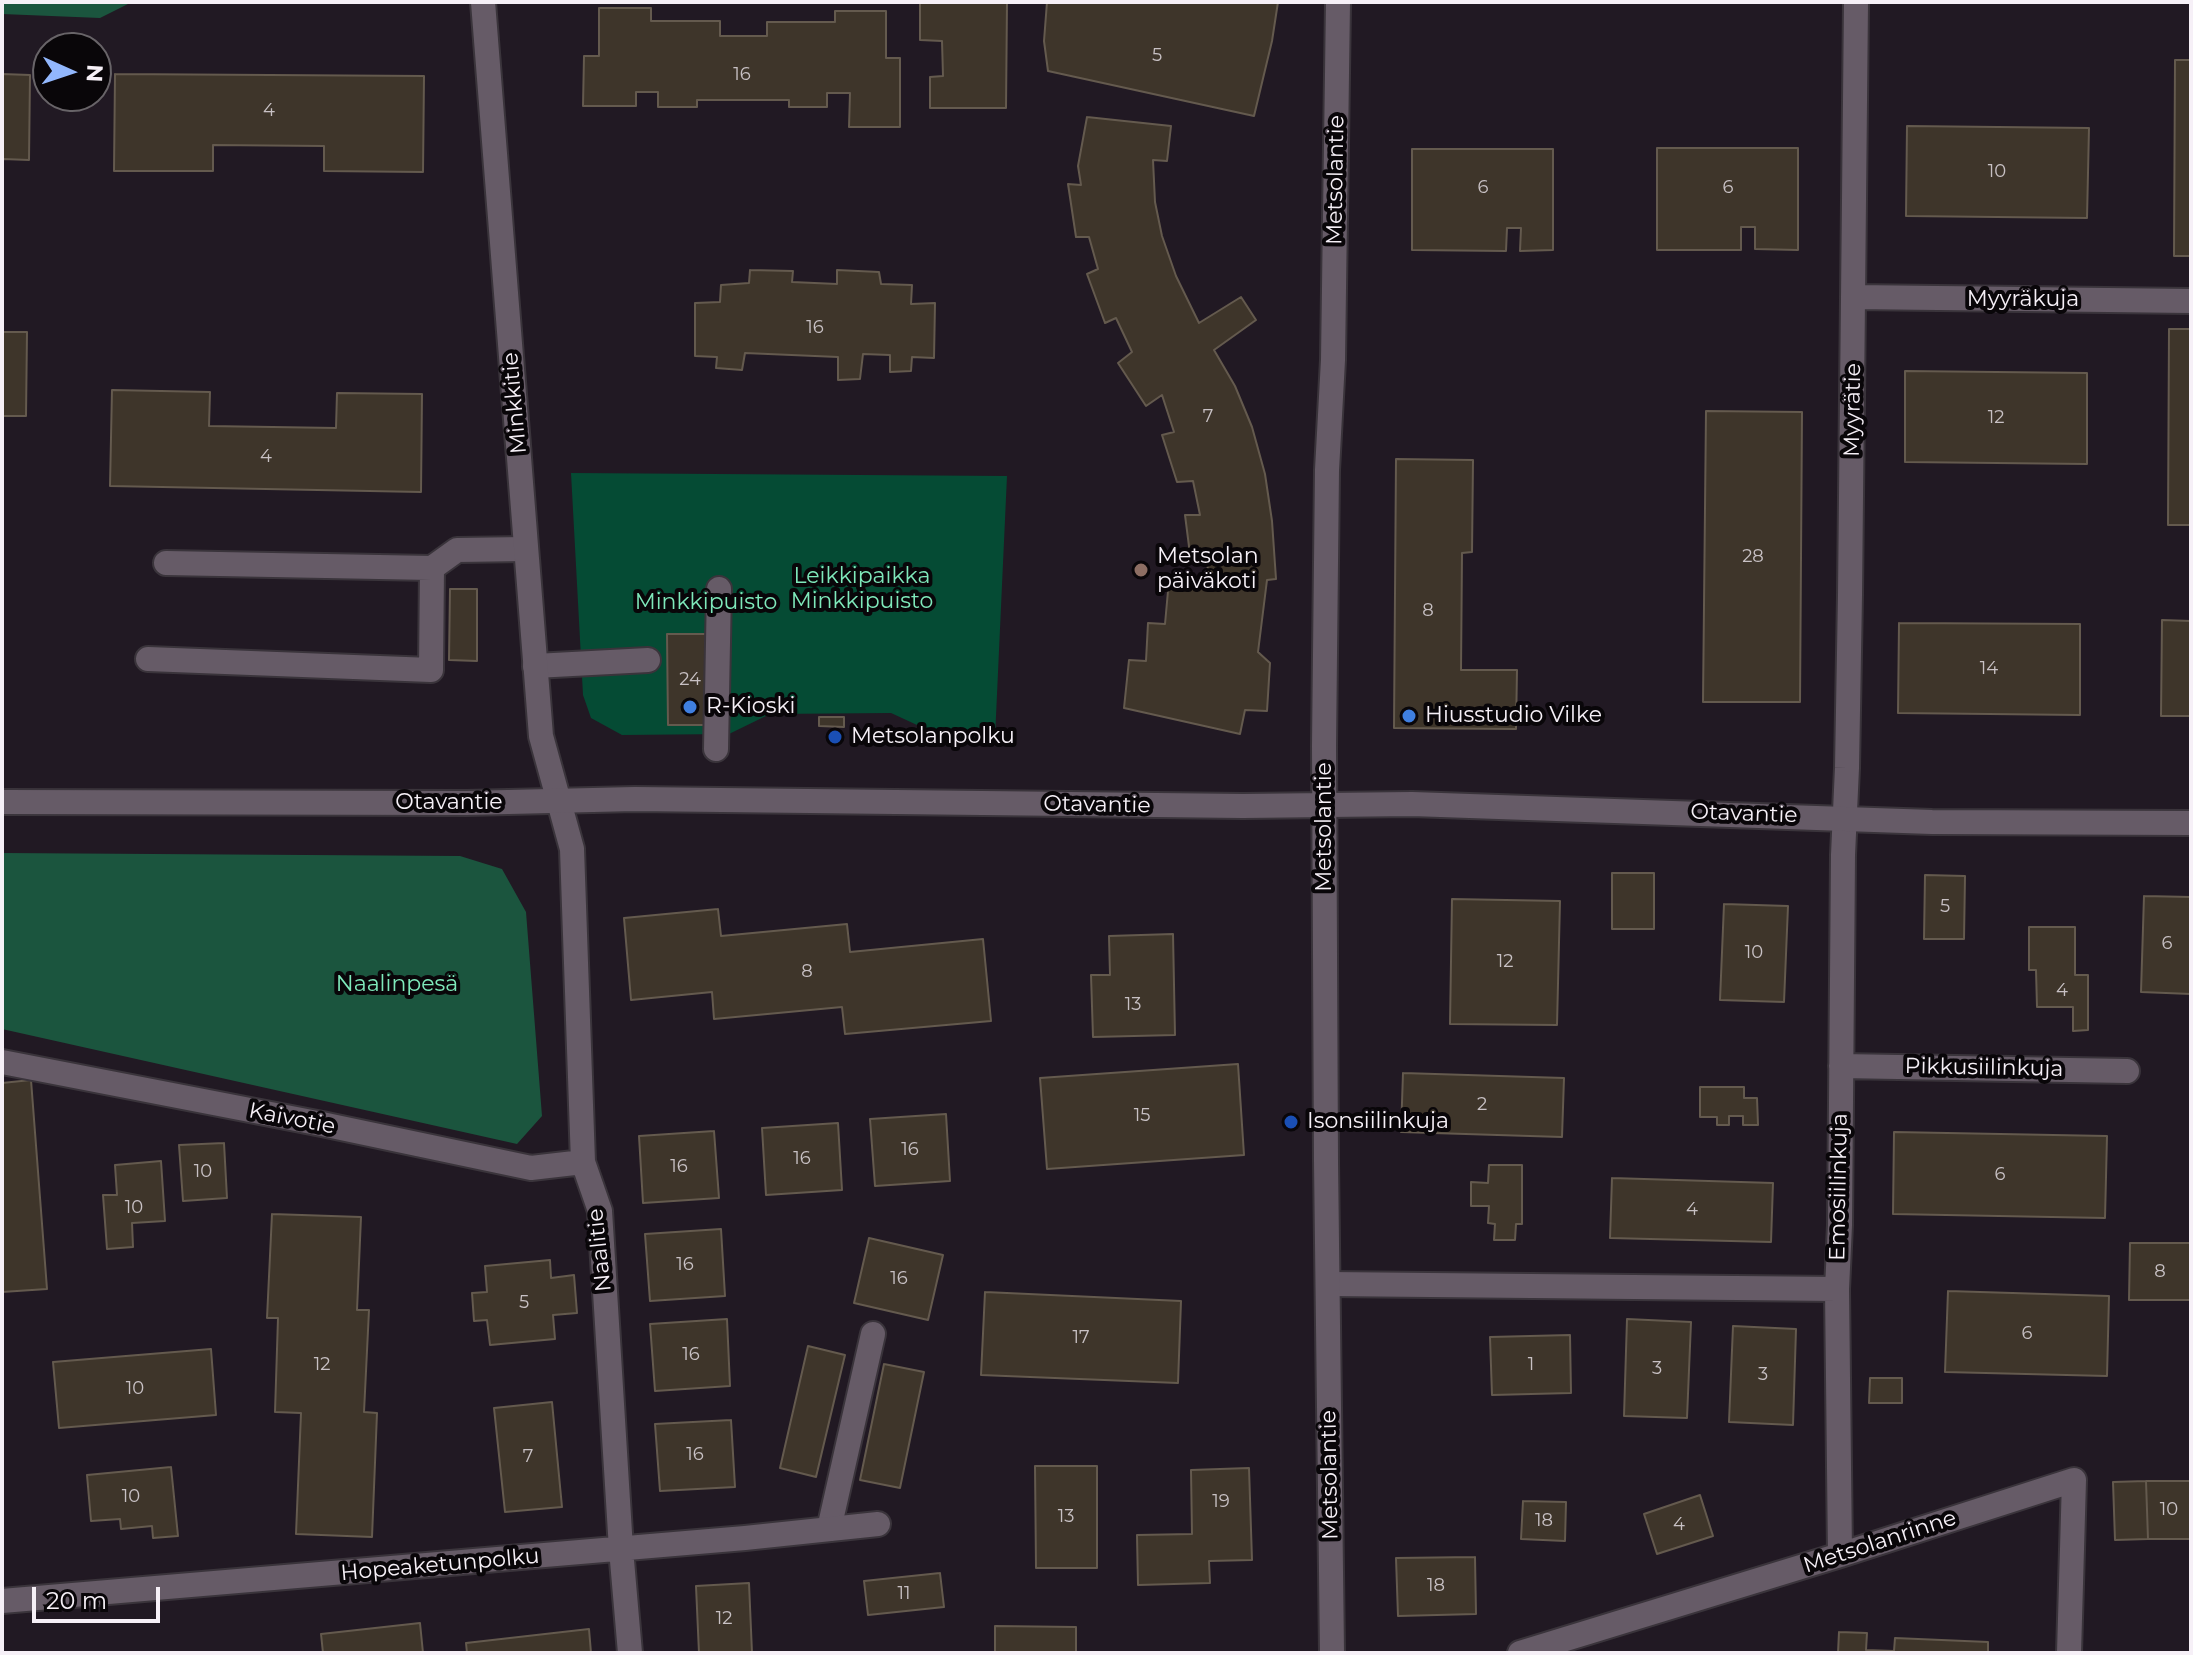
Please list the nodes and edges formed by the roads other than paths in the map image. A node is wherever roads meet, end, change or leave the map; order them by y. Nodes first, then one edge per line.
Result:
1 (483, 2) edge
2 (1338, 2) edge
3 (1856, 2) edge
4 (1854, 297) junction
5 (2191, 301) edge
6 (526, 549) junction
7 (166, 563) dead end
8 (432, 568) junction
9 (719, 589) dead end
10 (148, 659) dead end
11 (648, 660) dead end
12 (535, 666) junction
13 (716, 749) dead end
14 (2, 802) edge
15 (558, 802) junction
16 (1325, 806) junction
17 (1844, 818) junction
18 (2191, 823) edge
19 (2, 1062) edge
20 (1841, 1066) junction
21 (2127, 1071) dead end
22 (583, 1162) junction
23 (1328, 1284) junction
24 (1837, 1289) junction
25 (873, 1334) dead end
26 (878, 1524) dead end
27 (829, 1529) junction
28 (621, 1549) junction
29 (1840, 1555) junction
30 (2, 1601) edge
31 (630, 1653) edge
32 (1332, 1653) edge
33 (1520, 1653) edge
34 (2069, 1653) edge

1 - 6 street, Minkkitie
2 - 16 street, Metsolantie
3 - 4 street, Myyrätie
4 - 5 street, Myyräkuja
4 - 17 street, Myyrätie
6 - 8 street
6 - 12 street, Minkkitie
7 - 8 street
8 - 10 street
9 - 13 street
11 - 12 street
12 - 15 street, Minkkitie
14 - 15 street, Otavantie
15 - 16 street, Otavantie
15 - 22 street, Naalitie
16 - 17 street, Otavantie
16 - 23 street, Metsolantie
17 - 18 street, Otavantie
17 - 20 street, Emosiilinkuja
19 - 22 street, Kaivotie
20 - 21 street, Pikkusiilinkuja
20 - 24 street, Emosiilinkuja
22 - 28 street, Naalitie
23 - 24 street
23 - 32 street, Metsolantie
24 - 29 street, Emosiilinkuja
25 - 27 street
26 - 27 street, Hopeaketunpolku
27 - 28 street, Hopeaketunpolku
28 - 30 street, Hopeaketunpolku
28 - 31 street, Naalitie
29 - 33 street, Metsolanrinne
29 - 34 street, Metsolanrinne

